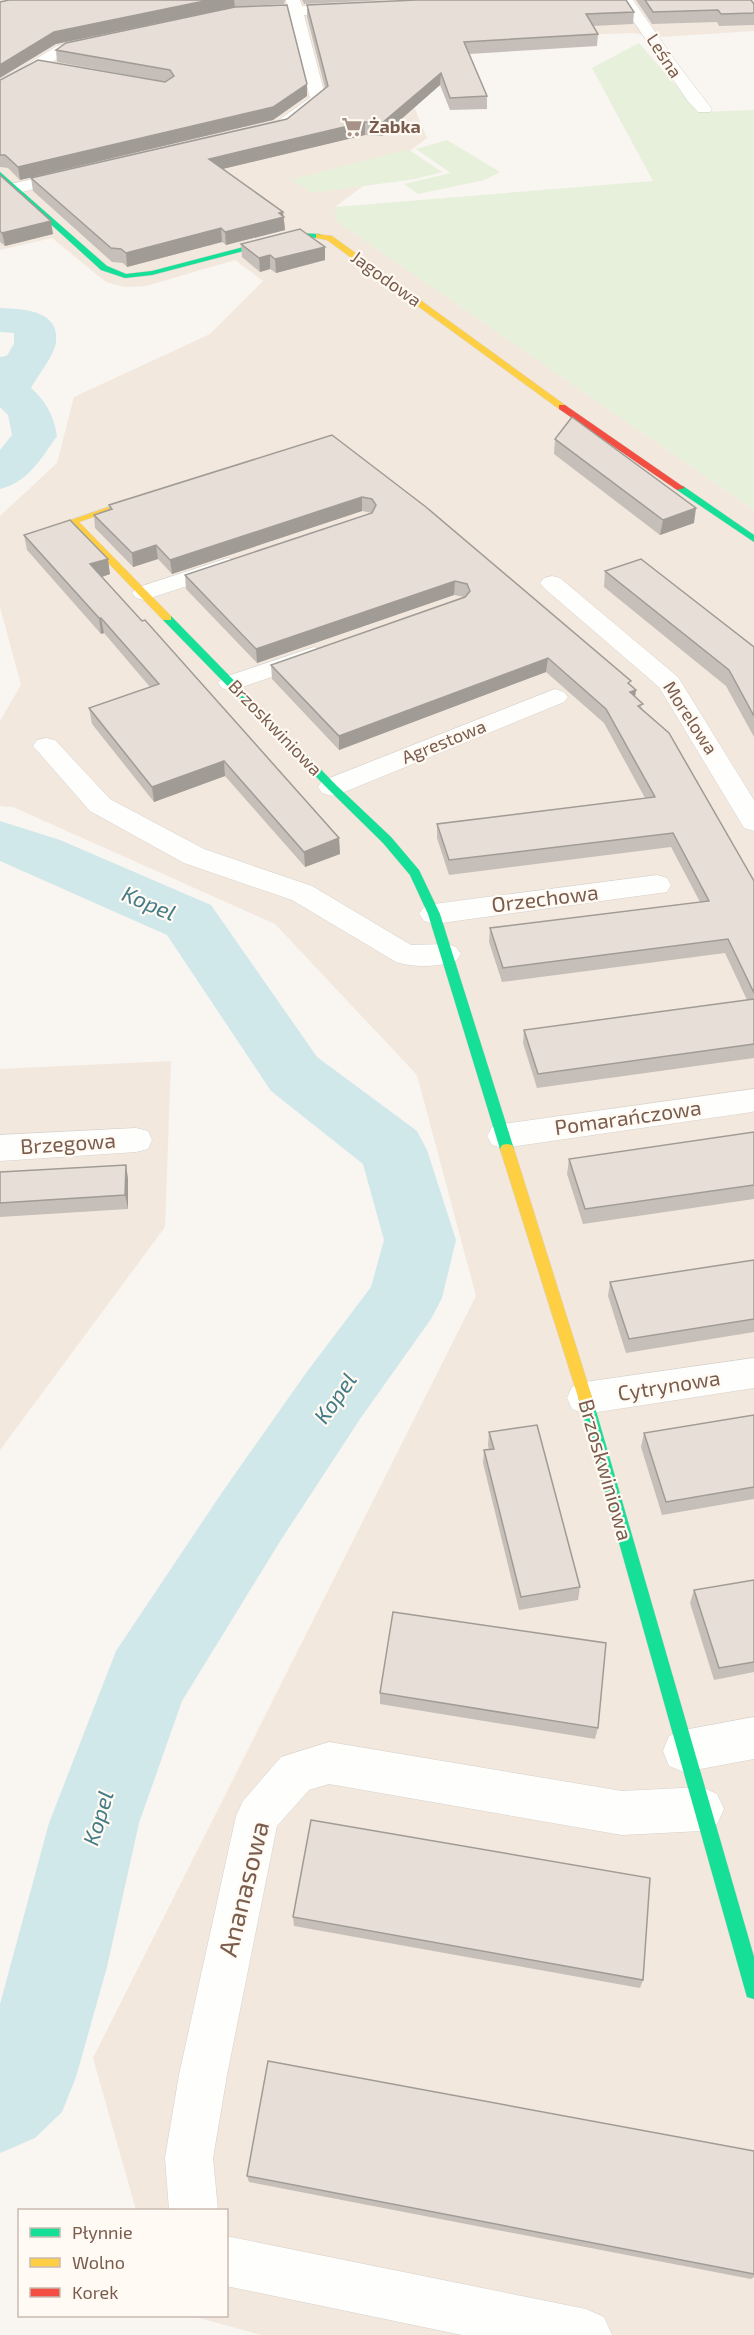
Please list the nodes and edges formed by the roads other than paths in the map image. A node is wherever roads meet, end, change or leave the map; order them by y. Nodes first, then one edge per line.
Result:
1 (626, 0) edge
2 (295, 5) edge
3 (366, 8) edge
4 (235, 13) edge
5 (120, 37) edge
6 (37, 65) junction
7 (60, 69) edge
8 (0, 88) edge
9 (704, 109) dead end
10 (269, 129) edge
11 (97, 170) edge
12 (0, 174) edge
13 (17, 188) junction
14 (165, 491) edge
15 (752, 541) edge
16 (253, 557) edge
17 (552, 583) dead end
18 (144, 593) junction
19 (332, 647) edge
20 (231, 683) junction
21 (555, 697) dead end
22 (46, 746) dead end
23 (332, 787) junction
24 (754, 822) edge
25 (657, 885) dead end
26 (434, 914) junction
27 (446, 954) junction
28 (752, 1100) dead end
29 (503, 1136) junction
30 (136, 1140) dead end
31 (0, 1148) edge
32 (754, 1373) edge
33 (585, 1398) junction
34 (754, 1738) edge
35 (684, 1751) junction
36 (702, 1809) junction
37 (754, 1990) edge
38 (193, 2209) edge
39 (228, 2261) edge
40 (586, 2335) edge

1 - 9 street, Leśna
2 - 3 street
2 - 4 street
2 - 10 street
5 - 6 street
6 - 7 street
6 - 8 street
11 - 13 street
12 - 13 street, Jagodowa
13 - 15 street, Jagodowa
14 - 18 street, Brzoskwiniowa
16 - 18 street
17 - 24 street, Morelowa
18 - 20 street, Brzoskwiniowa
19 - 20 street
20 - 23 street, Brzoskwiniowa
21 - 23 street, Agrestowa
22 - 27 street
23 - 26 street, Brzoskwiniowa
25 - 26 street, Orzechowa
26 - 27 street, Brzoskwiniowa
27 - 29 street, Brzoskwiniowa
28 - 29 street, Pomarańczowa
29 - 33 street, Brzoskwiniowa
30 - 31 street, Brzegowa
32 - 33 street, Cytrynowa
33 - 35 street, Brzoskwiniowa
34 - 35 street
35 - 36 street, Brzoskwiniowa
36 - 37 street, Brzoskwiniowa
36 - 38 street, Ananasowa
39 - 40 street

